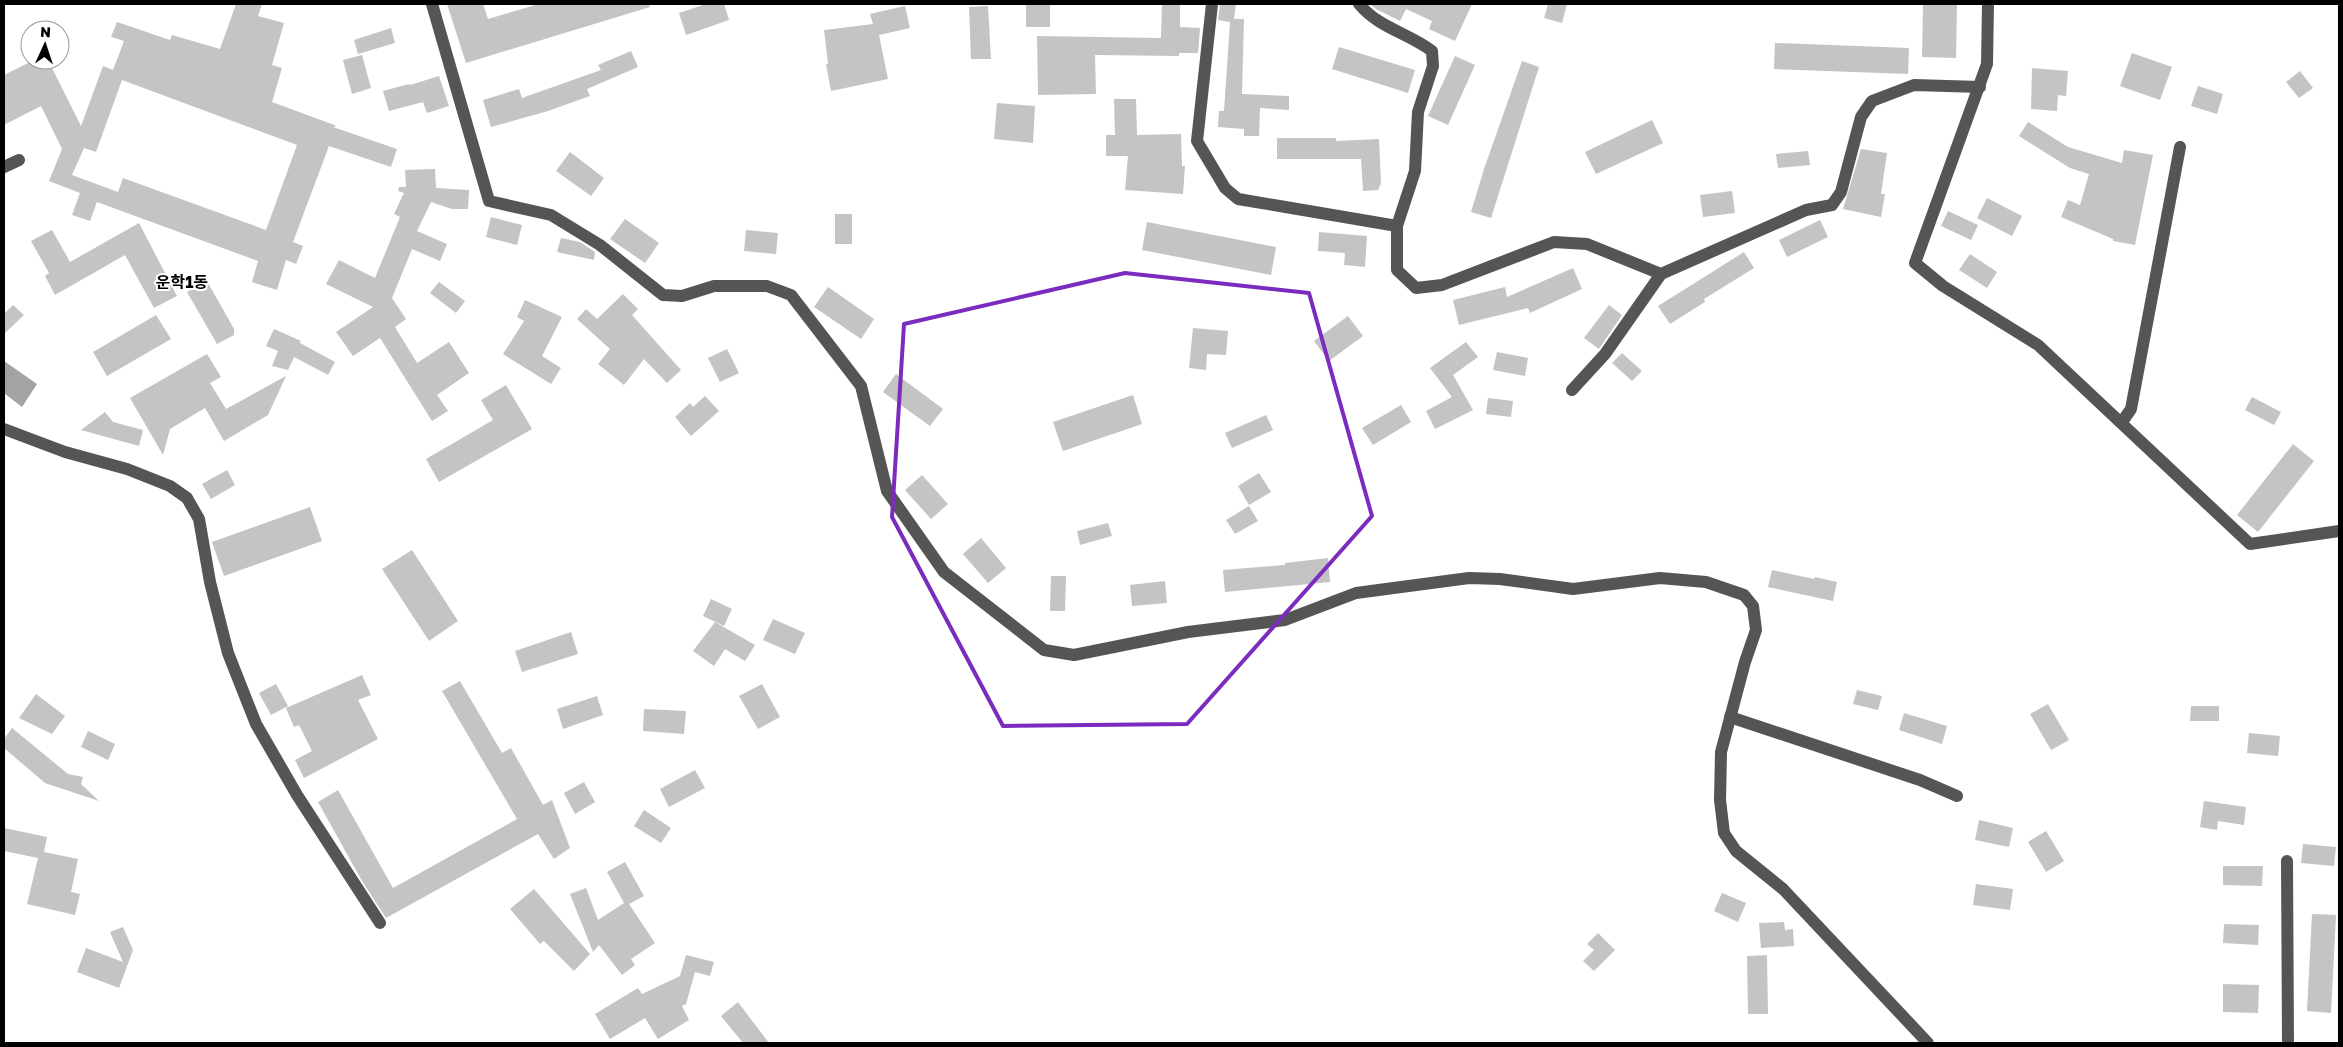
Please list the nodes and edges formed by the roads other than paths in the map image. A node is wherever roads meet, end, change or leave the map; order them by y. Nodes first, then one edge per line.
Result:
1 (432, 4) edge
2 (1212, 4) edge
3 (1360, 4) edge
4 (1988, 4) edge
5 (1980, 86) junction
6 (2180, 147) dead end
7 (19, 160) dead end
8 (4, 167) edge
9 (1397, 226) junction
10 (1660, 274) junction
11 (1572, 390) dead end
12 (2122, 422) junction
13 (4, 429) edge
14 (2339, 531) edge
15 (1730, 717) junction
16 (1956, 796) dead end
17 (2287, 861) dead end
18 (380, 923) dead end
19 (1928, 1043) edge
20 (2288, 1043) edge

1 - 15 street
2 - 9 street
3 - 9 street
4 - 5 street
5 - 10 street
5 - 12 street
6 - 12 street
7 - 8 street
9 - 10 street
10 - 11 street
12 - 14 street
13 - 18 street
15 - 16 street
15 - 19 street
17 - 20 street

